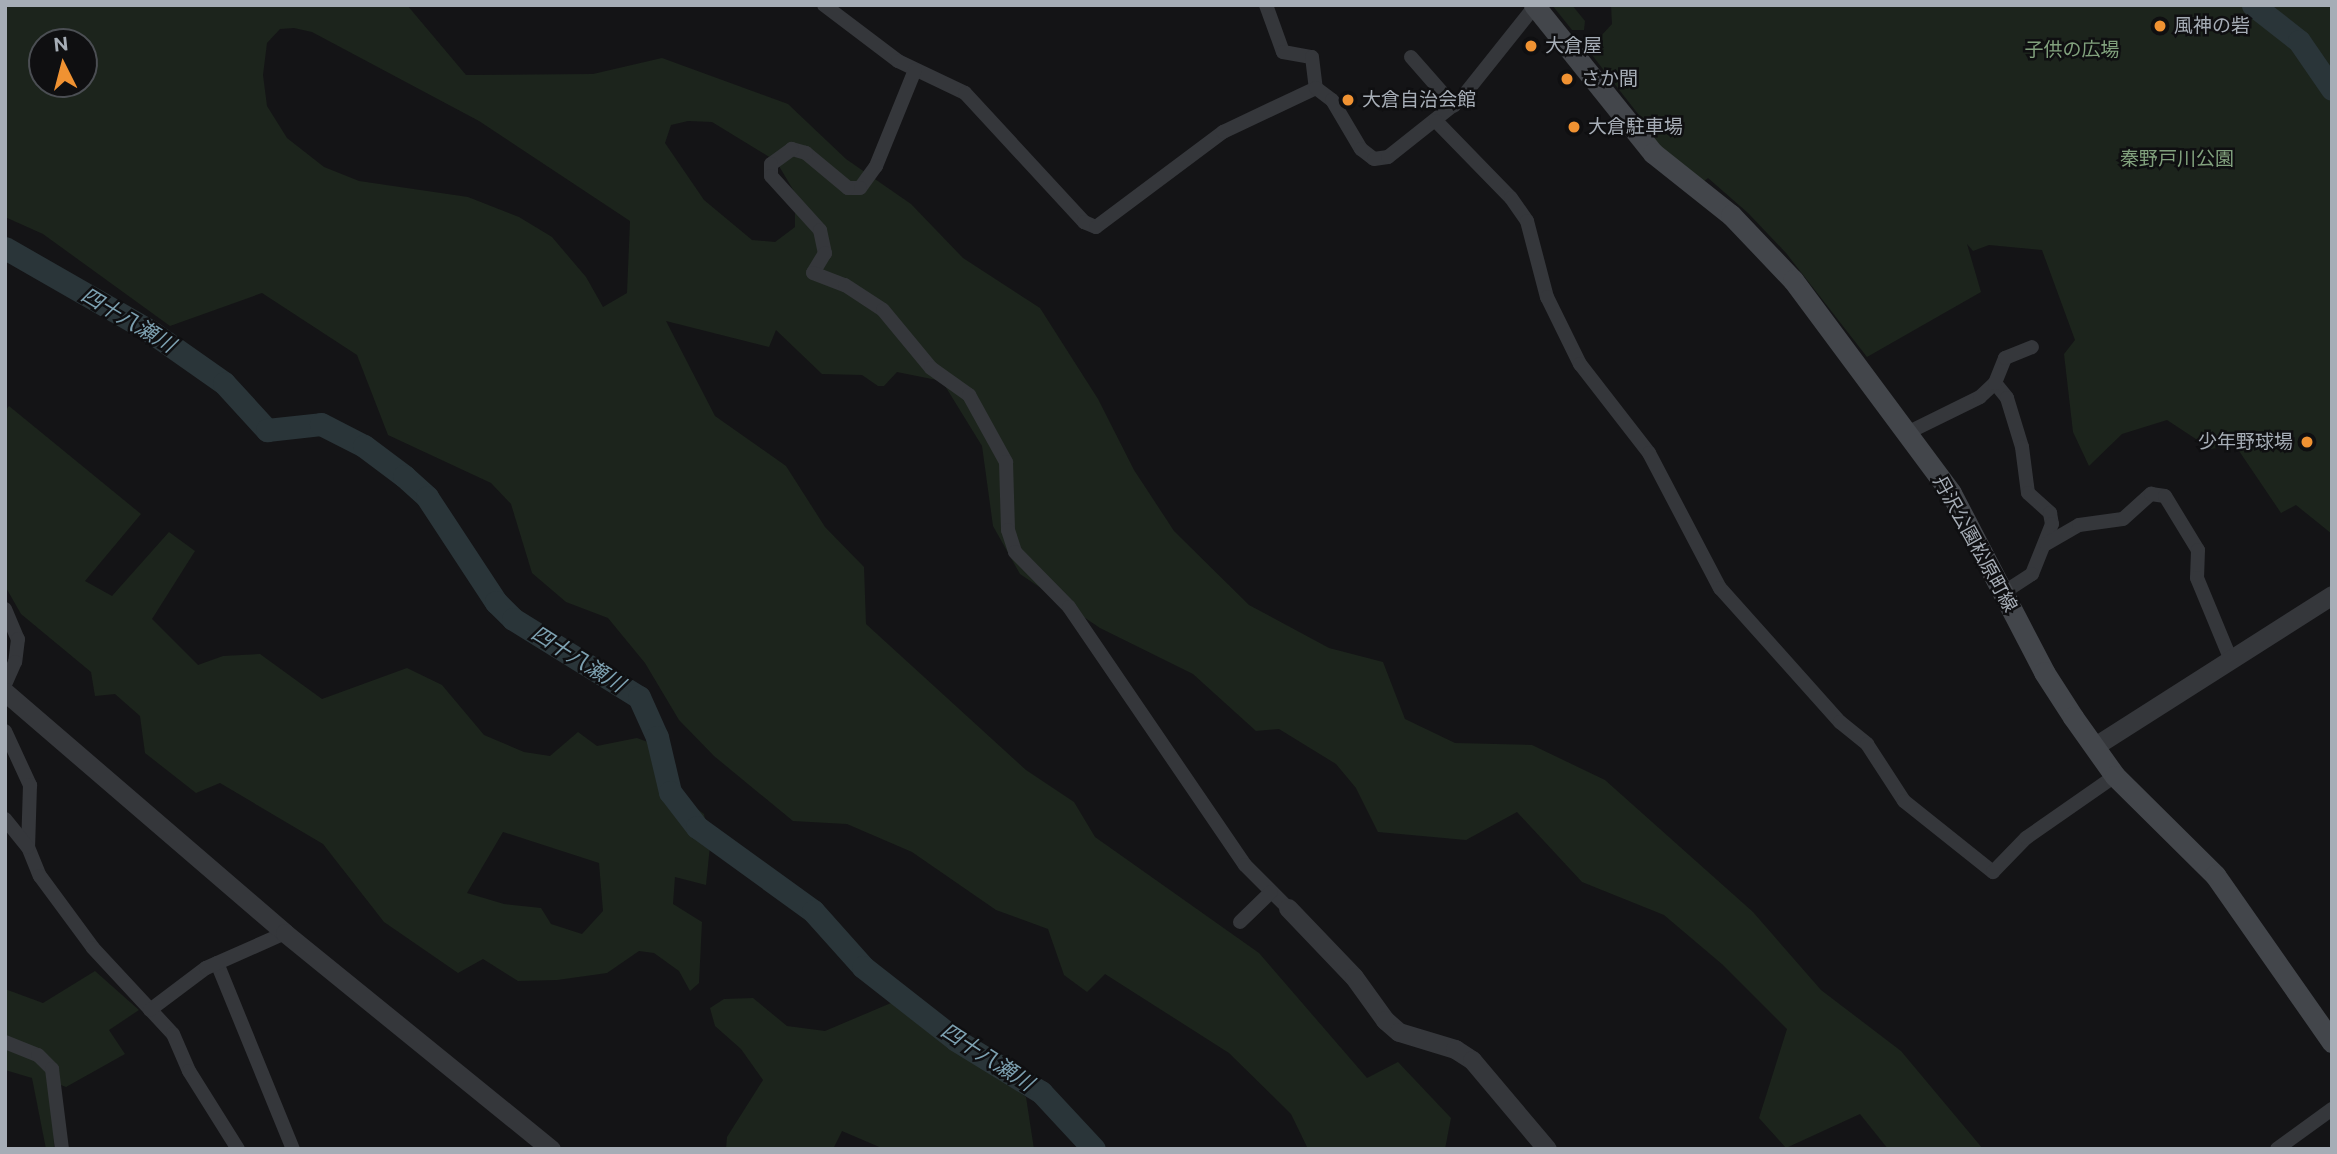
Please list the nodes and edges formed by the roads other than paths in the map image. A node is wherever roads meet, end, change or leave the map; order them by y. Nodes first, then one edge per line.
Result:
1 (824, 5) edge
2 (1266, 5) edge
3 (1535, 6) edge
4 (1411, 57) dead end
5 (915, 70) junction
6 (1316, 88) junction
7 (1454, 106) junction
8 (1436, 121) junction
9 (2032, 347) dead end
10 (1995, 383) junction
11 (1909, 432) junction
12 (2046, 544) junction
13 (2003, 593) junction
14 (2332, 595) edge
15 (5, 609) edge
16 (2231, 660) junction
17 (5, 684) edge
18 (5, 692) edge
19 (5, 731) edge
20 (2095, 746) junction
21 (2115, 776) junction
22 (5, 819) edge
23 (28, 847) junction
24 (1271, 892) junction
25 (1288, 908) joint
26 (1240, 922) dead end
27 (285, 933) junction
28 (217, 963) junction
29 (150, 1010) junction
30 (2331, 1040) edge
31 (5, 1042) edge
32 (2332, 1109) edge
33 (61, 1149) edge
34 (239, 1149) edge
35 (293, 1149) edge
36 (551, 1149) edge
37 (1547, 1149) edge
38 (2277, 1149) edge

1 - 5 street
2 - 6 street
3 - 7 street
3 - 11 main road, 丹沢公園松原町線
4 - 7 street
5 - 6 street
5 - 24 street
6 - 8 street
7 - 8 street
8 - 21 street
9 - 10 street
10 - 11 street
10 - 12 street
11 - 13 main road, 丹沢公園松原町線
12 - 13 street
12 - 16 street
13 - 20 main road, 丹沢公園松原町線
14 - 16 street
15 - 17 street
16 - 20 street
18 - 27 street
19 - 23 street
20 - 21 main road, 丹沢公園松原町線
21 - 30 main road, 丹沢公園松原町線
22 - 23 street
23 - 29 street
24 - 25 street
24 - 26 street
25 - 37 street
27 - 28 street
27 - 36 street
28 - 29 street
28 - 35 street
29 - 34 street
31 - 33 street
32 - 38 street

